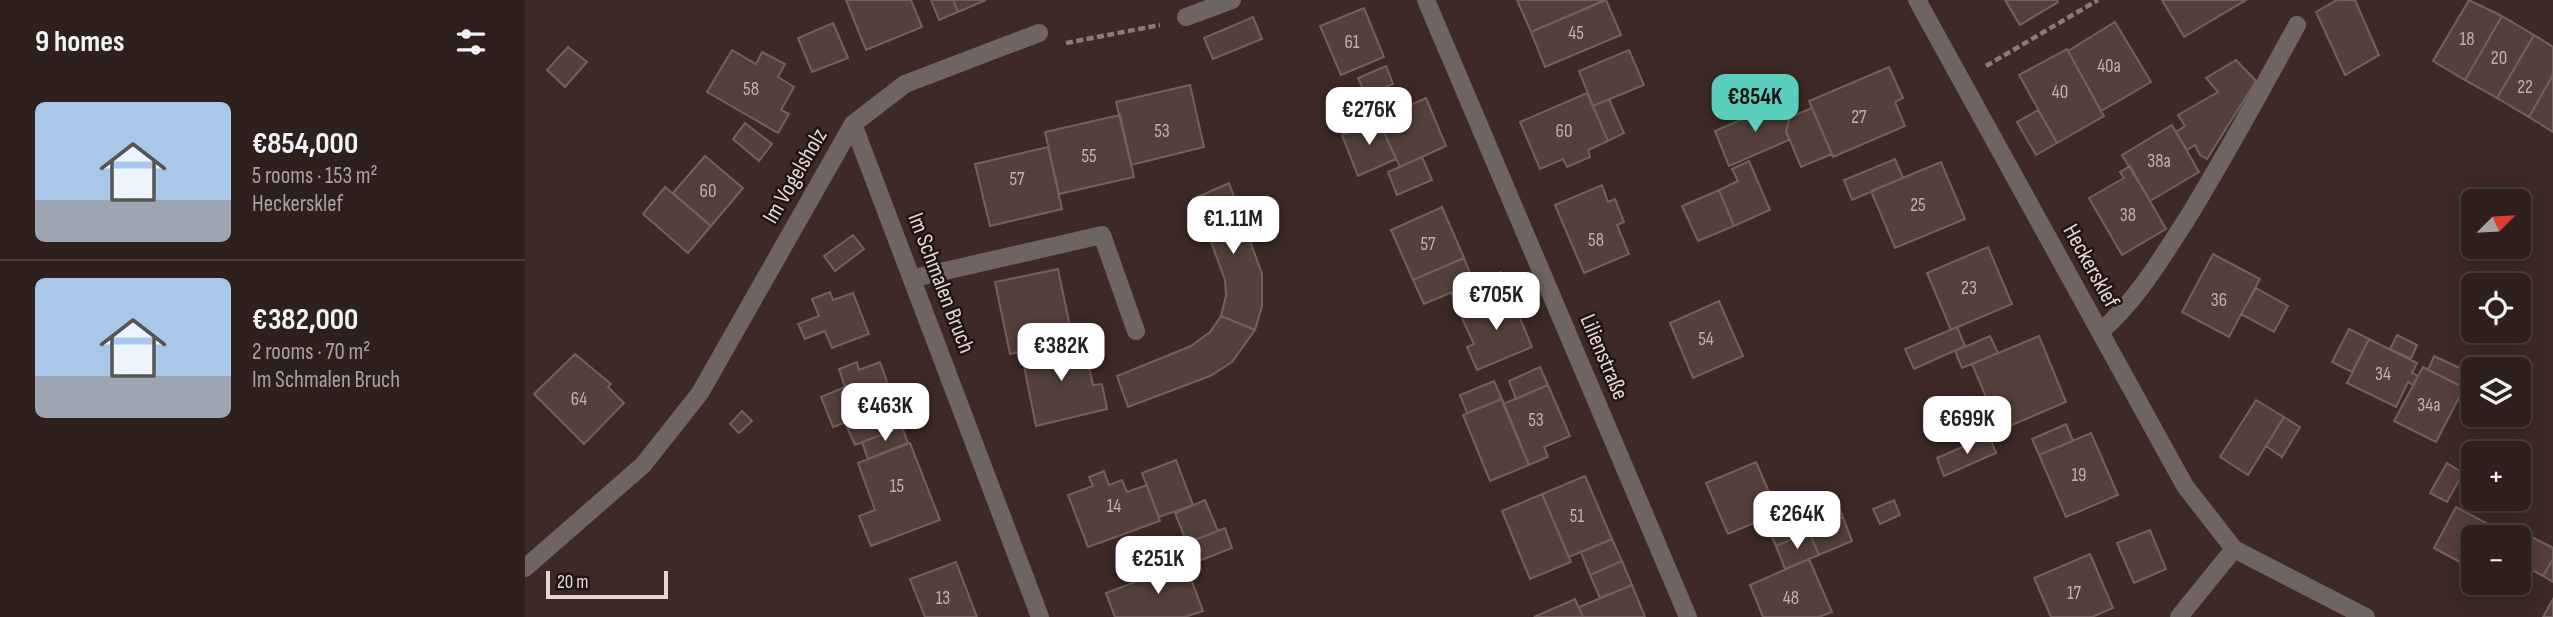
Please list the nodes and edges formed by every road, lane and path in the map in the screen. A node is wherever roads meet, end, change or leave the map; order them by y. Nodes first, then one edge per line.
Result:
1 (1232, 0) edge
2 (1426, 0) edge
3 (1917, 0) edge
4 (2098, 0) edge
5 (1186, 17) joint
6 (2297, 25) dead end
7 (1039, 33) joint
8 (1961, 81) junction
9 (853, 124) junction
10 (913, 278) junction
11 (1136, 331) dead end
12 (2100, 332) junction
13 (2234, 550) junction
14 (525, 568) edge
15 (1040, 617) edge
16 (1688, 617) edge
17 (2179, 617) edge
18 (2366, 617) edge

1 - 5 street
2 - 16 street, Lilienstraße
3 - 8 street, Heckersklef
4 - 8 path
5 - 7 path
6 - 12 street
7 - 9 street, Im Vogelsholz
8 - 12 street, Heckersklef
9 - 10 street, Im Schmalen Bruch
9 - 14 street, Im Vogelsholz
10 - 11 street
10 - 15 street, Im Schmalen Bruch
12 - 13 street, Heckersklef
13 - 17 street
13 - 18 street, Heckersklef

